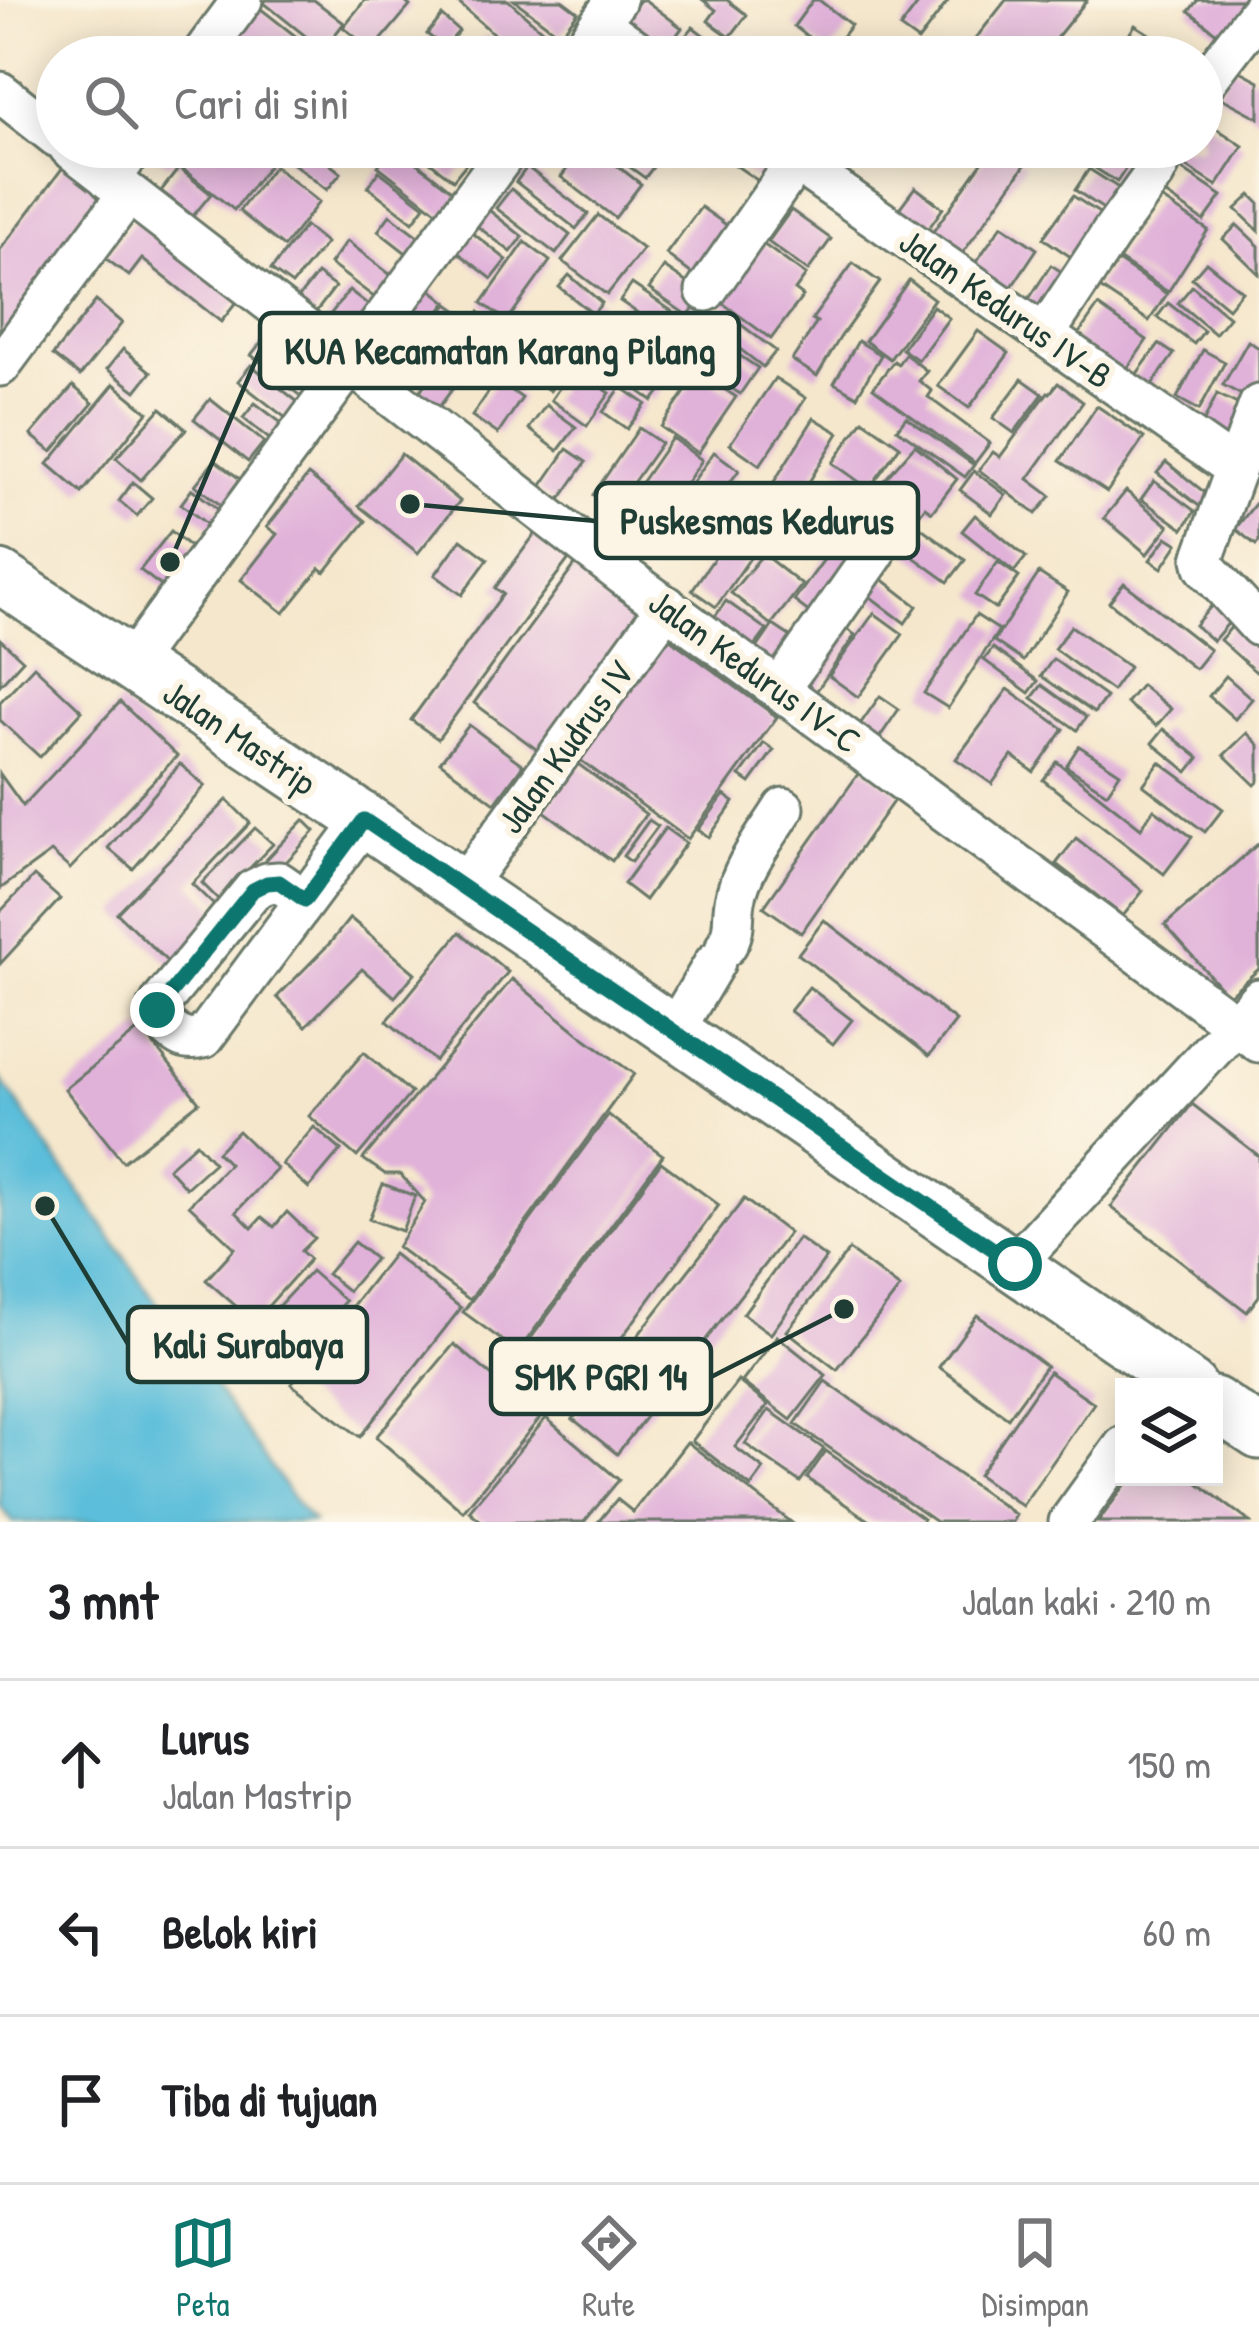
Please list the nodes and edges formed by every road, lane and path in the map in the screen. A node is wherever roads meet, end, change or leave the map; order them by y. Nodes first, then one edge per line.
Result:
1 (242, 0) edge
2 (608, 12) edge
3 (1259, 12) edge
4 (215, 36) edge
5 (628, 36) edge
6 (1223, 59) edge
7 (0, 92) edge
8 (36, 120) edge
9 (95, 168) edge
10 (126, 168) edge
11 (495, 168) edge
12 (777, 168) edge
13 (805, 168) edge
14 (1158, 168) edge
15 (119, 187) junction
16 (706, 291) dead end
17 (1044, 335) junction
18 (350, 364) junction
19 (0, 366) edge
20 (1259, 405) edge
21 (1236, 469) junction
22 (874, 554) dead end
23 (0, 577) edge
24 (667, 606) junction
25 (1259, 626) edge
26 (130, 664) junction
27 (780, 688) junction
28 (784, 808) dead end
29 (364, 820) junction
30 (463, 887) junction
31 (305, 900) dead end
32 (1251, 1021) edge
33 (674, 1031) junction
34 (1015, 1264) junction
35 (1172, 1378) edge
36 (1223, 1411) edge
37 (1259, 1433) edge
38 (1115, 1458) edge
39 (1069, 1522) edge

1 - 4 street
2 - 5 street
3 - 6 street
7 - 8 street
9 - 15 street, Jalan Kedurus IV-C
10 - 15 street
11 - 18 street
12 - 16 street
13 - 17 street, Jalan Kedurus IV-B
14 - 17 street
15 - 18 street, Jalan Kedurus IV-C
15 - 19 street
17 - 21 street, Jalan Kedurus IV-B
18 - 24 street, Jalan Kedurus IV-C
18 - 26 street
20 - 21 street
21 - 25 street
22 - 27 street
23 - 26 main road, Jalan Mastrip
24 - 27 street, Jalan Kedurus IV-C
24 - 30 street, Jalan Kudrus IV
26 - 29 main road, Jalan Mastrip
27 - 32 street, Jalan Kedurus IV-C
28 - 33 street
29 - 30 main road, Jalan Mastrip
29 - 31 street
30 - 33 main road, Jalan Mastrip
32 - 34 street
33 - 34 main road, Jalan Mastrip
34 - 35 main road, Jalan Mastrip
36 - 37 main road, Jalan Mastrip
38 - 39 street

